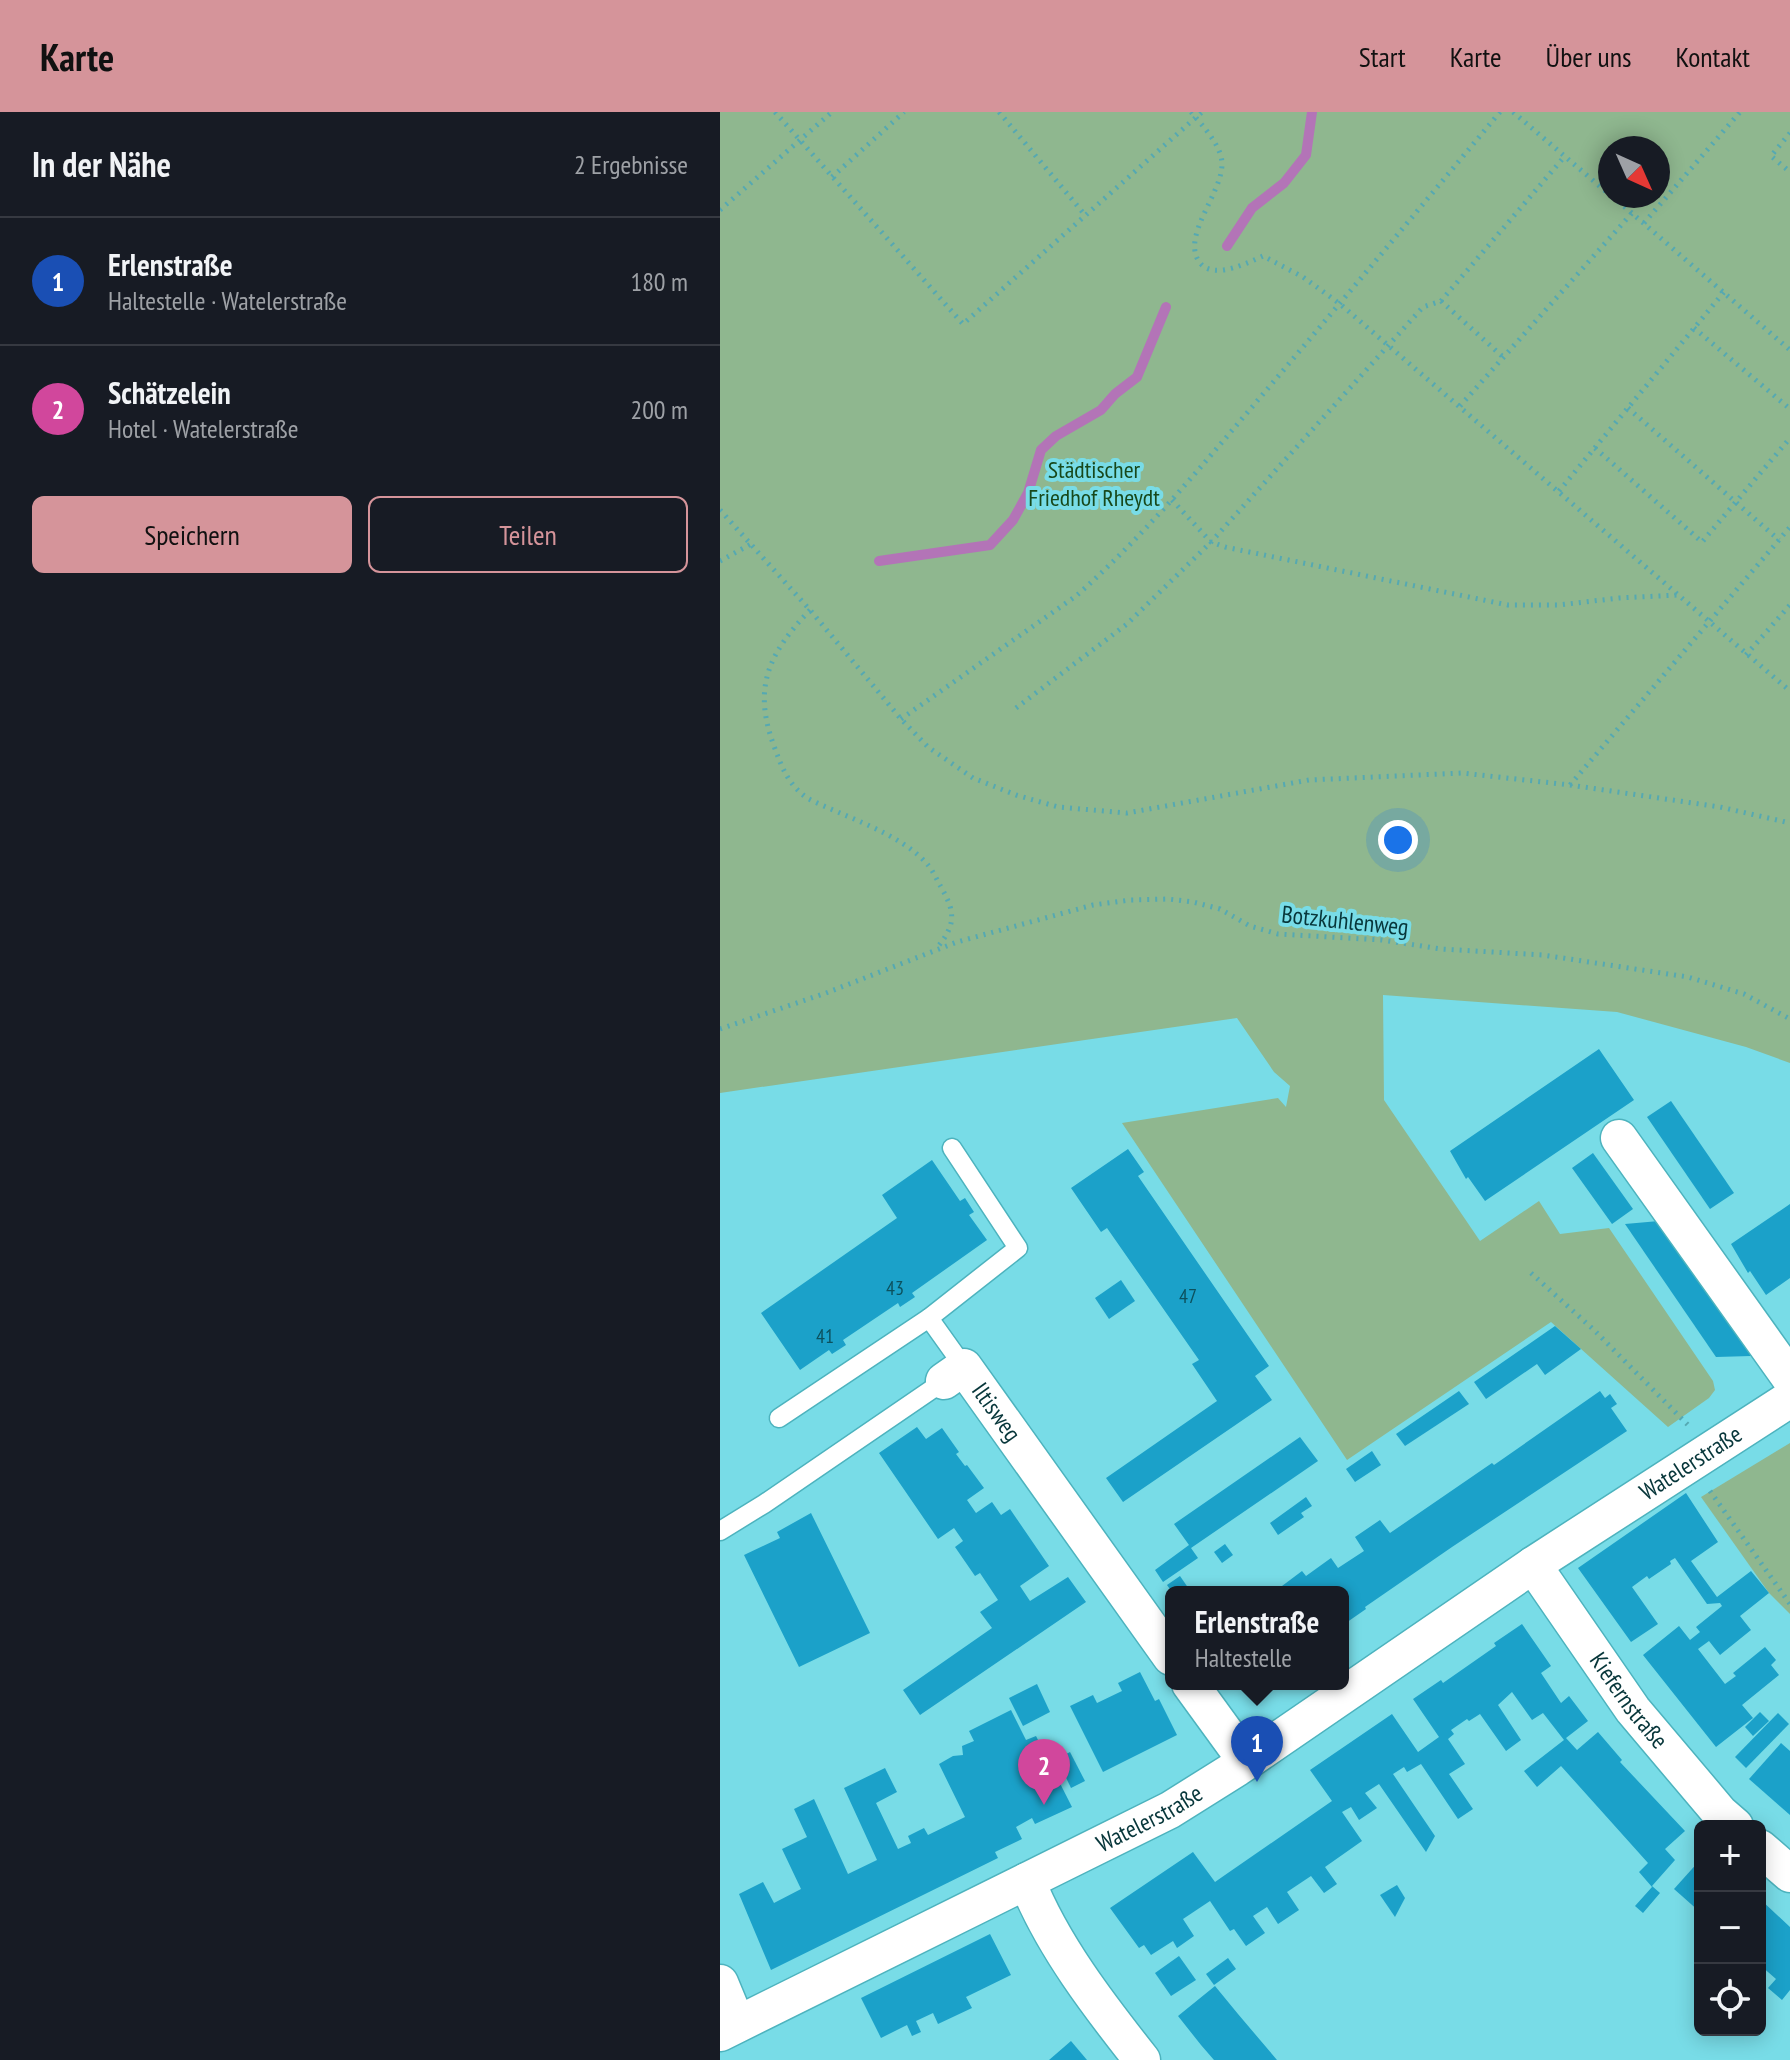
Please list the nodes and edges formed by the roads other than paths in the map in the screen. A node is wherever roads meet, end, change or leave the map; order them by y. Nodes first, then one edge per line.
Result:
1 (1619, 1138) dead end
2 (952, 1148) dead end
3 (929, 1318) junction
4 (954, 1374) junction
5 (1790, 1378) edge
6 (1790, 1399) edge
7 (779, 1418) dead end
8 (720, 1531) edge
9 (1533, 1565) junction
10 (1165, 1649) edge
11 (1194, 1690) edge
12 (1246, 1761) junction
13 (1728, 1820) edge
14 (1766, 1853) edge
15 (1790, 1874) edge
16 (1027, 1881) junction
17 (720, 1983) edge
18 (729, 2029) edge
19 (1142, 2060) edge

1 - 5 street
2 - 3 lane
3 - 4 lane
3 - 7 lane
4 - 8 lane, Iltisweg
4 - 10 street, Iltisweg
6 - 9 street, Watelerstraße
9 - 12 street, Watelerstraße
9 - 13 street, Kiefernstraße
11 - 12 street
12 - 16 street, Watelerstraße
14 - 15 street
16 - 18 street, Watelerstraße
16 - 19 street
17 - 18 street

